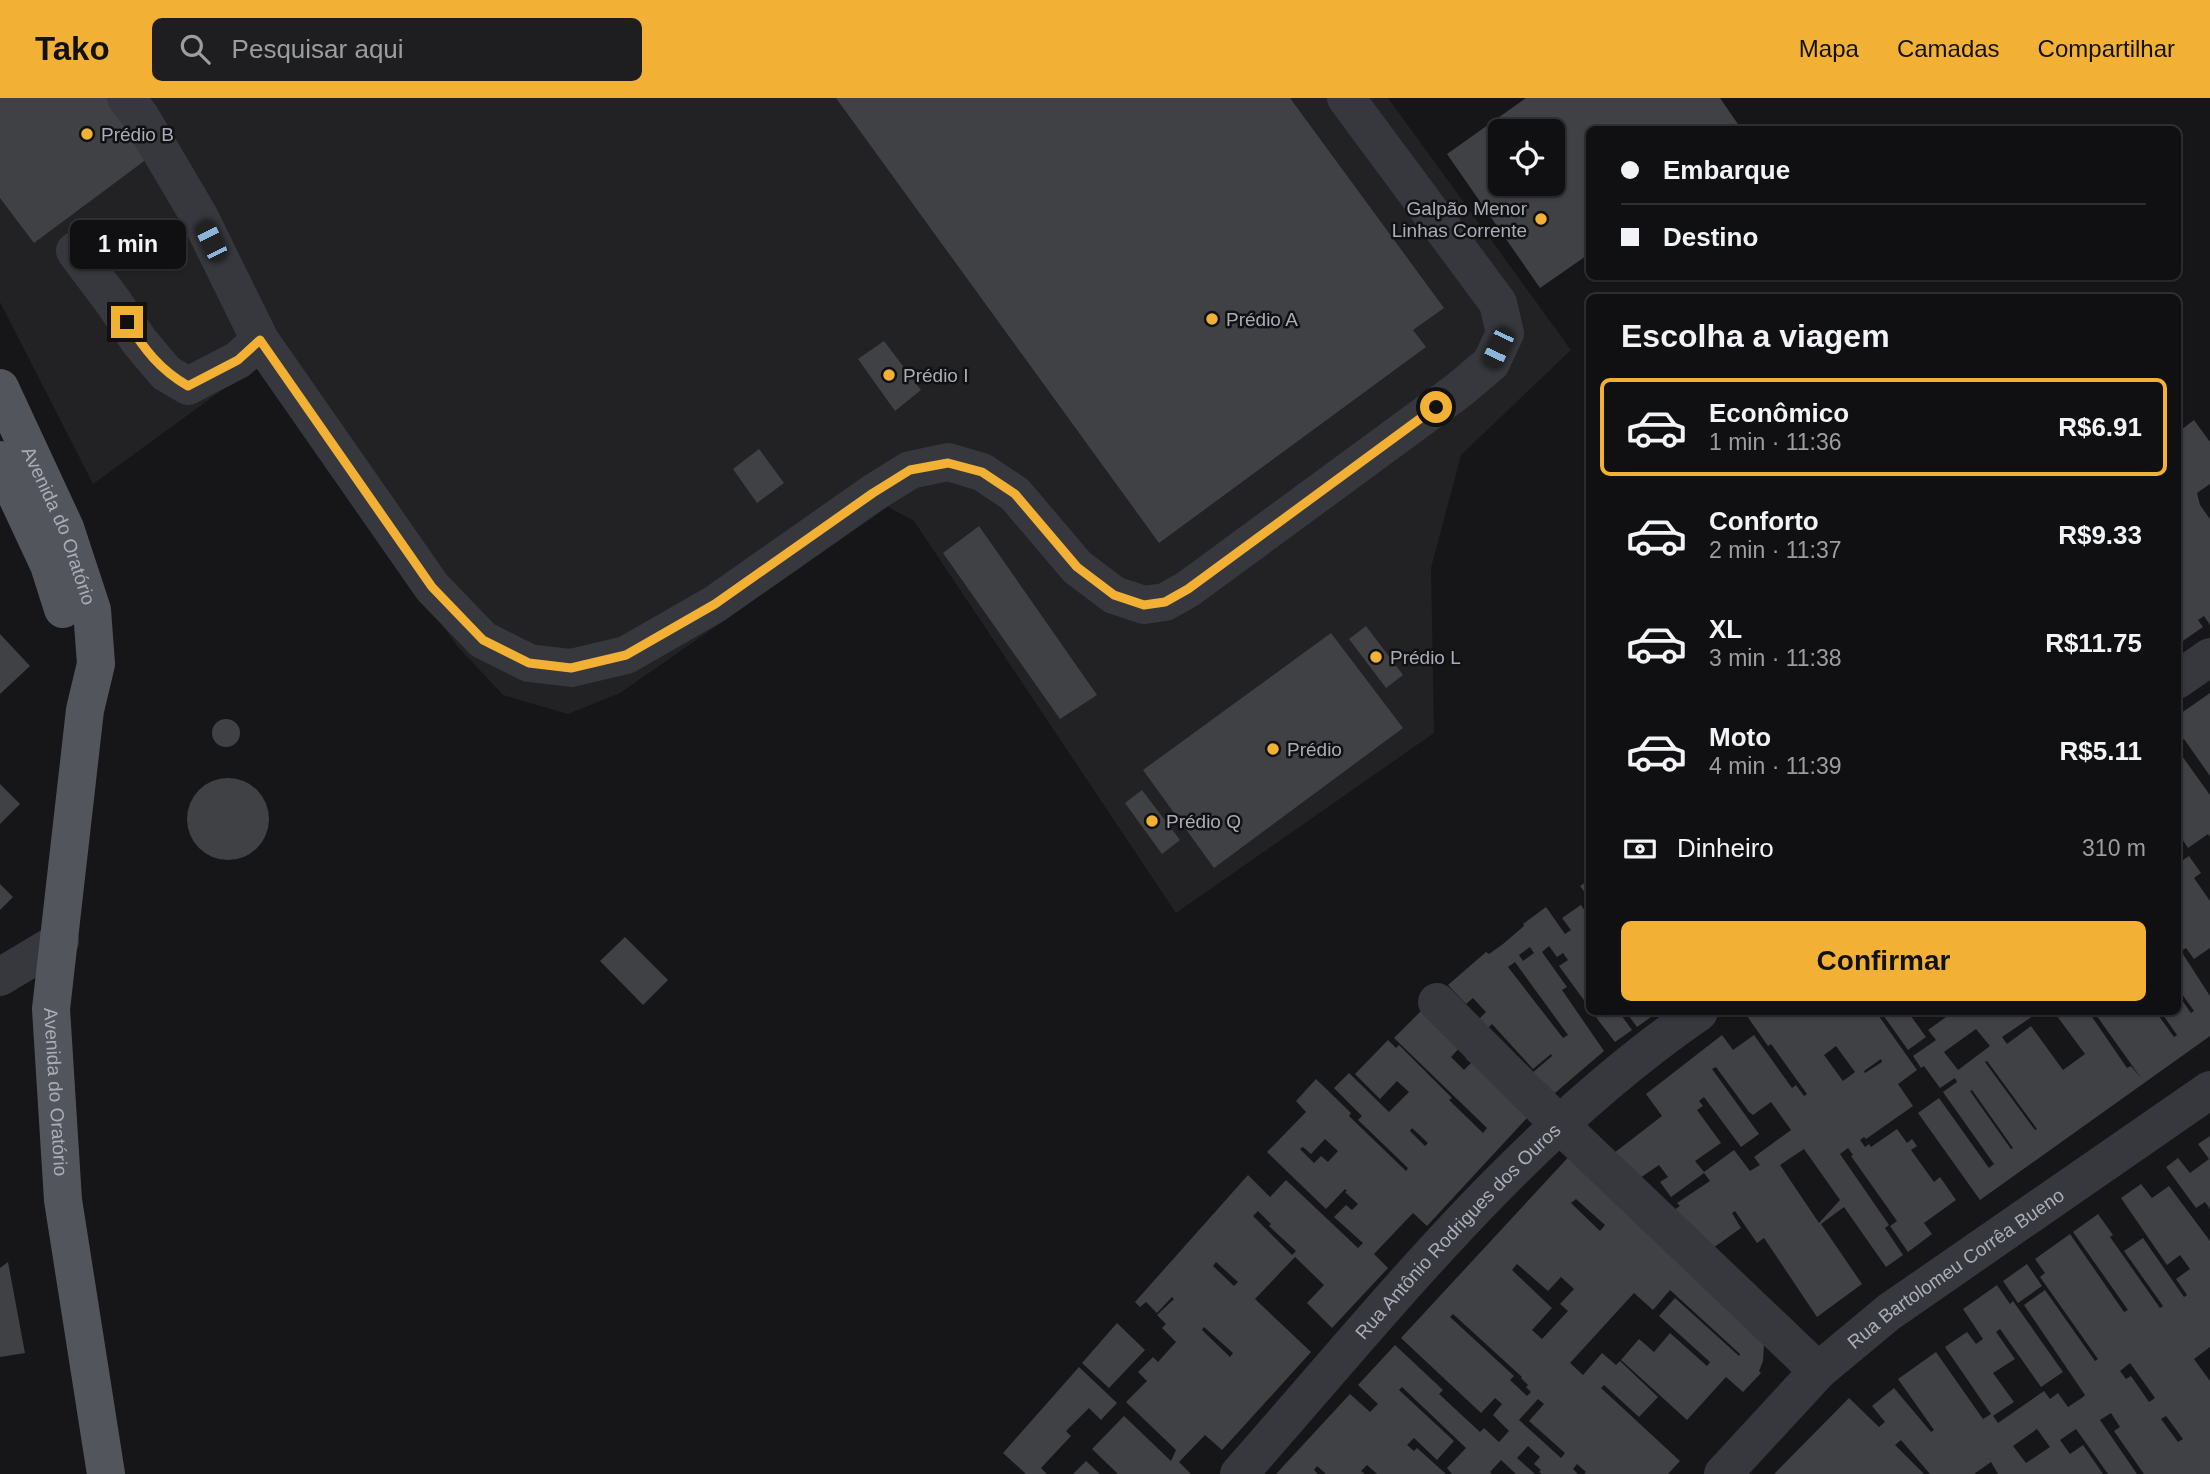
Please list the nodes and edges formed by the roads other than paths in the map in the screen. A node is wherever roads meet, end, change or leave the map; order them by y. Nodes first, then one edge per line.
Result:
1 (126, 98) edge
2 (1346, 98) edge
3 (75, 251) dead end
4 (260, 340) junction
5 (0, 388) edge
6 (0, 460) edge
7 (2210, 657) edge
8 (2181, 677) edge
9 (85, 710) junction
10 (60, 941) junction
11 (0, 977) edge
12 (1437, 1002) dead end
13 (1695, 1015) edge
14 (2210, 1090) edge
15 (1559, 1124) junction
16 (1818, 1371) junction
17 (106, 1474) edge
18 (1239, 1474) edge
19 (1723, 1474) edge

1 - 4 street
2 - 4 street
3 - 4 street
5 - 9 main road, Avenida do Oratório
6 - 9 main road, Avenida do Oratório
7 - 8 street
9 - 10 main road, Avenida do Oratório
10 - 11 street
10 - 17 main road, Avenida do Oratório
12 - 15 street
13 - 15 street, Rua Antônio Rodrigues dos Ouros
14 - 16 street, Rua Bartolomeu Corrêa Bueno
15 - 16 street
15 - 18 street, Rua Antônio Rodrigues dos Ouros
16 - 19 street, Rua Bartolomeu Corrêa Bueno

